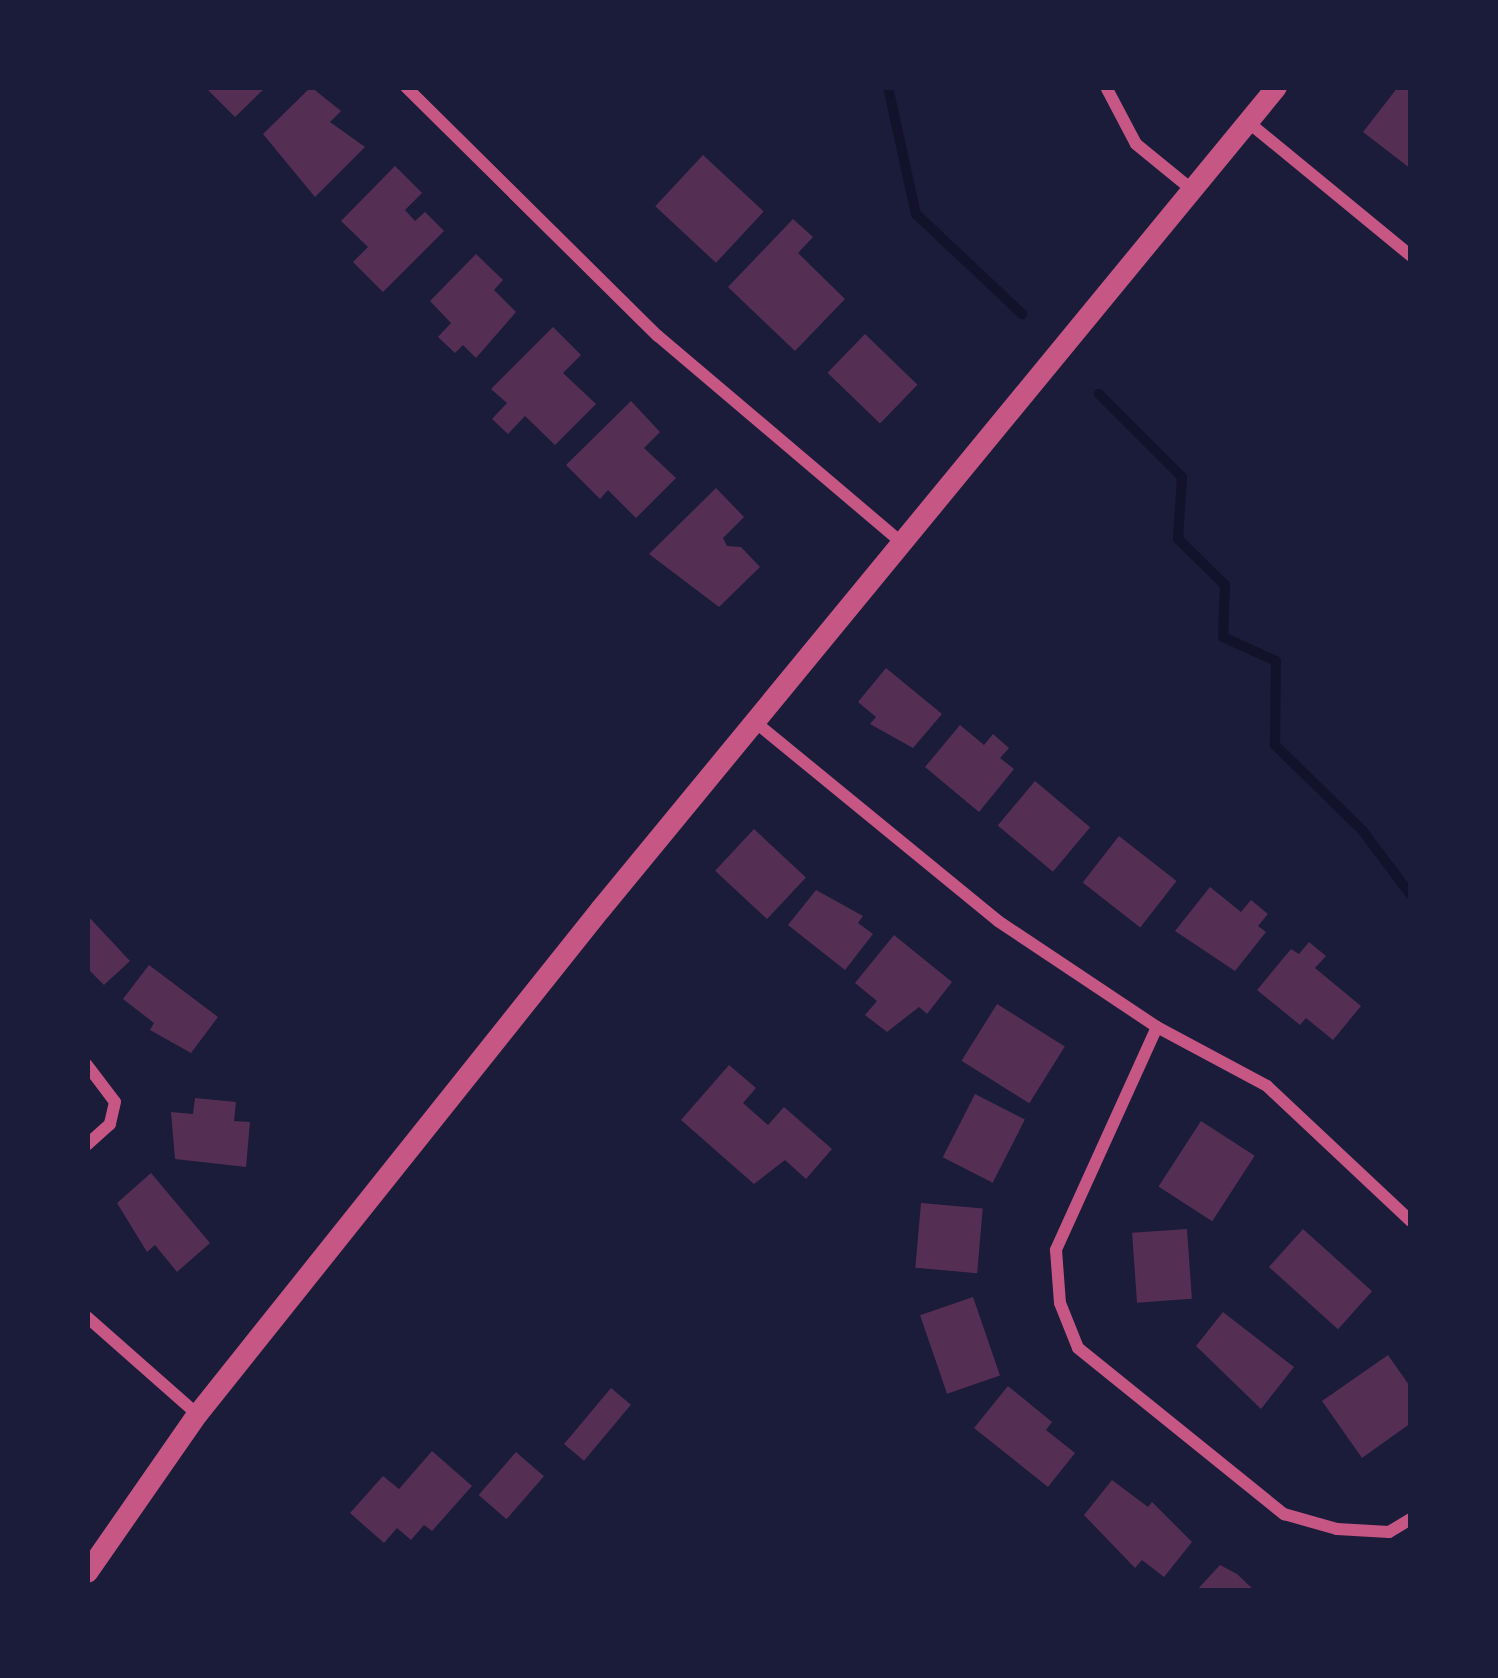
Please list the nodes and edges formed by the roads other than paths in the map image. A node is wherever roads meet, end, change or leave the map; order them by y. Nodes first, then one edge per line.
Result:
1 (406, 87) edge
2 (1106, 87) edge
3 (1276, 87) edge
4 (1248, 122) junction
5 (1190, 188) junction
6 (1411, 256) edge
7 (902, 543) junction
8 (755, 722) junction
9 (1157, 1027) junction
10 (87, 1065) edge
11 (87, 1145) edge
12 (1411, 1221) edge
13 (87, 1317) edge
14 (197, 1414) junction
15 (1411, 1519) edge
16 (87, 1572) edge

1 - 7 street
2 - 5 street
3 - 4 street
4 - 5 street
4 - 6 street
5 - 7 street
7 - 8 street
8 - 9 street
8 - 14 street
9 - 12 street
9 - 15 street
10 - 11 street
13 - 14 street
14 - 16 street

